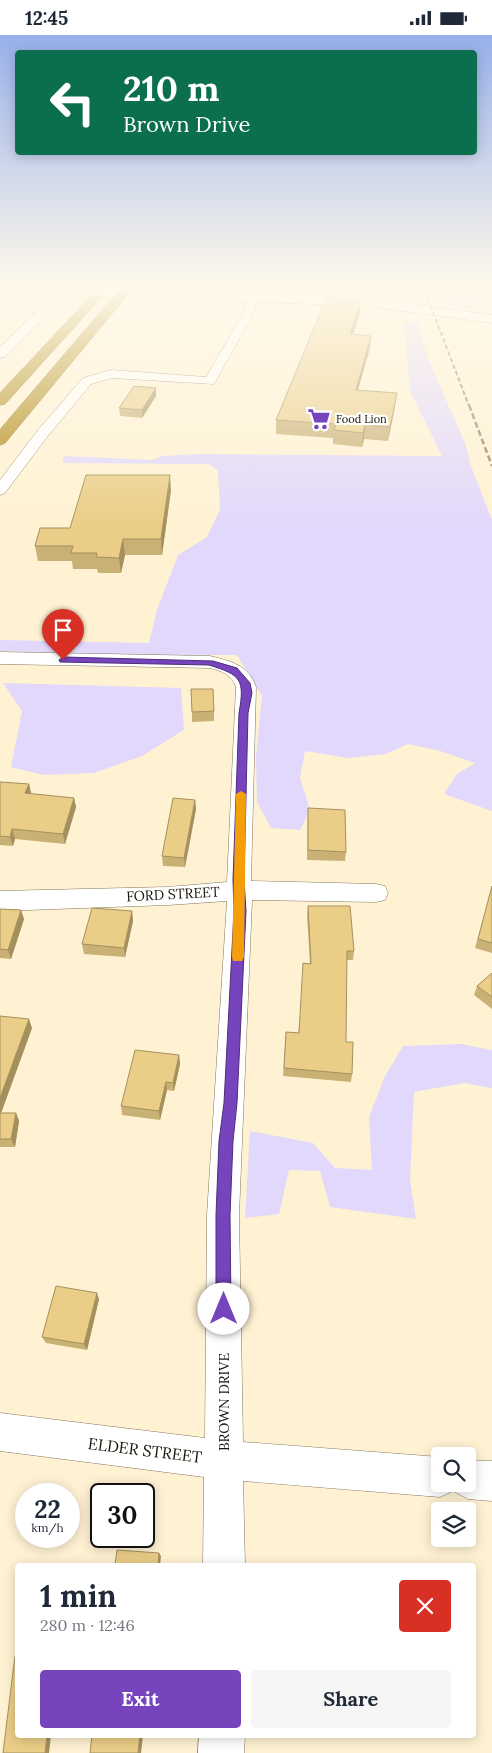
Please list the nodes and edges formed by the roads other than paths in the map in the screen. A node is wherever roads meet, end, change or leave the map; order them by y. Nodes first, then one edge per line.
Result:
1 (32, 366) edge
2 (62, 366) edge
3 (218, 366) edge
4 (0, 401) edge
5 (0, 440) edge
6 (0, 490) edge
7 (0, 658) edge
8 (239, 891) junction
9 (376, 893) dead end
10 (0, 901) edge
11 (0, 1432) edge
12 (224, 1460) junction
13 (431, 1476) edge
14 (476, 1480) edge
15 (492, 1481) edge
16 (224, 1563) edge
17 (222, 1738) edge
18 (221, 1753) edge

1 - 4 highway
2 - 5 highway
3 - 6 street
7 - 8 street, BROWN DRIVE
8 - 9 street, FORD STREET
8 - 10 street, FORD STREET
8 - 12 street, BROWN DRIVE
11 - 12 street, ELDER STREET
12 - 13 street, ELDER STREET
12 - 16 street, BROWN DRIVE
14 - 15 street
17 - 18 street

